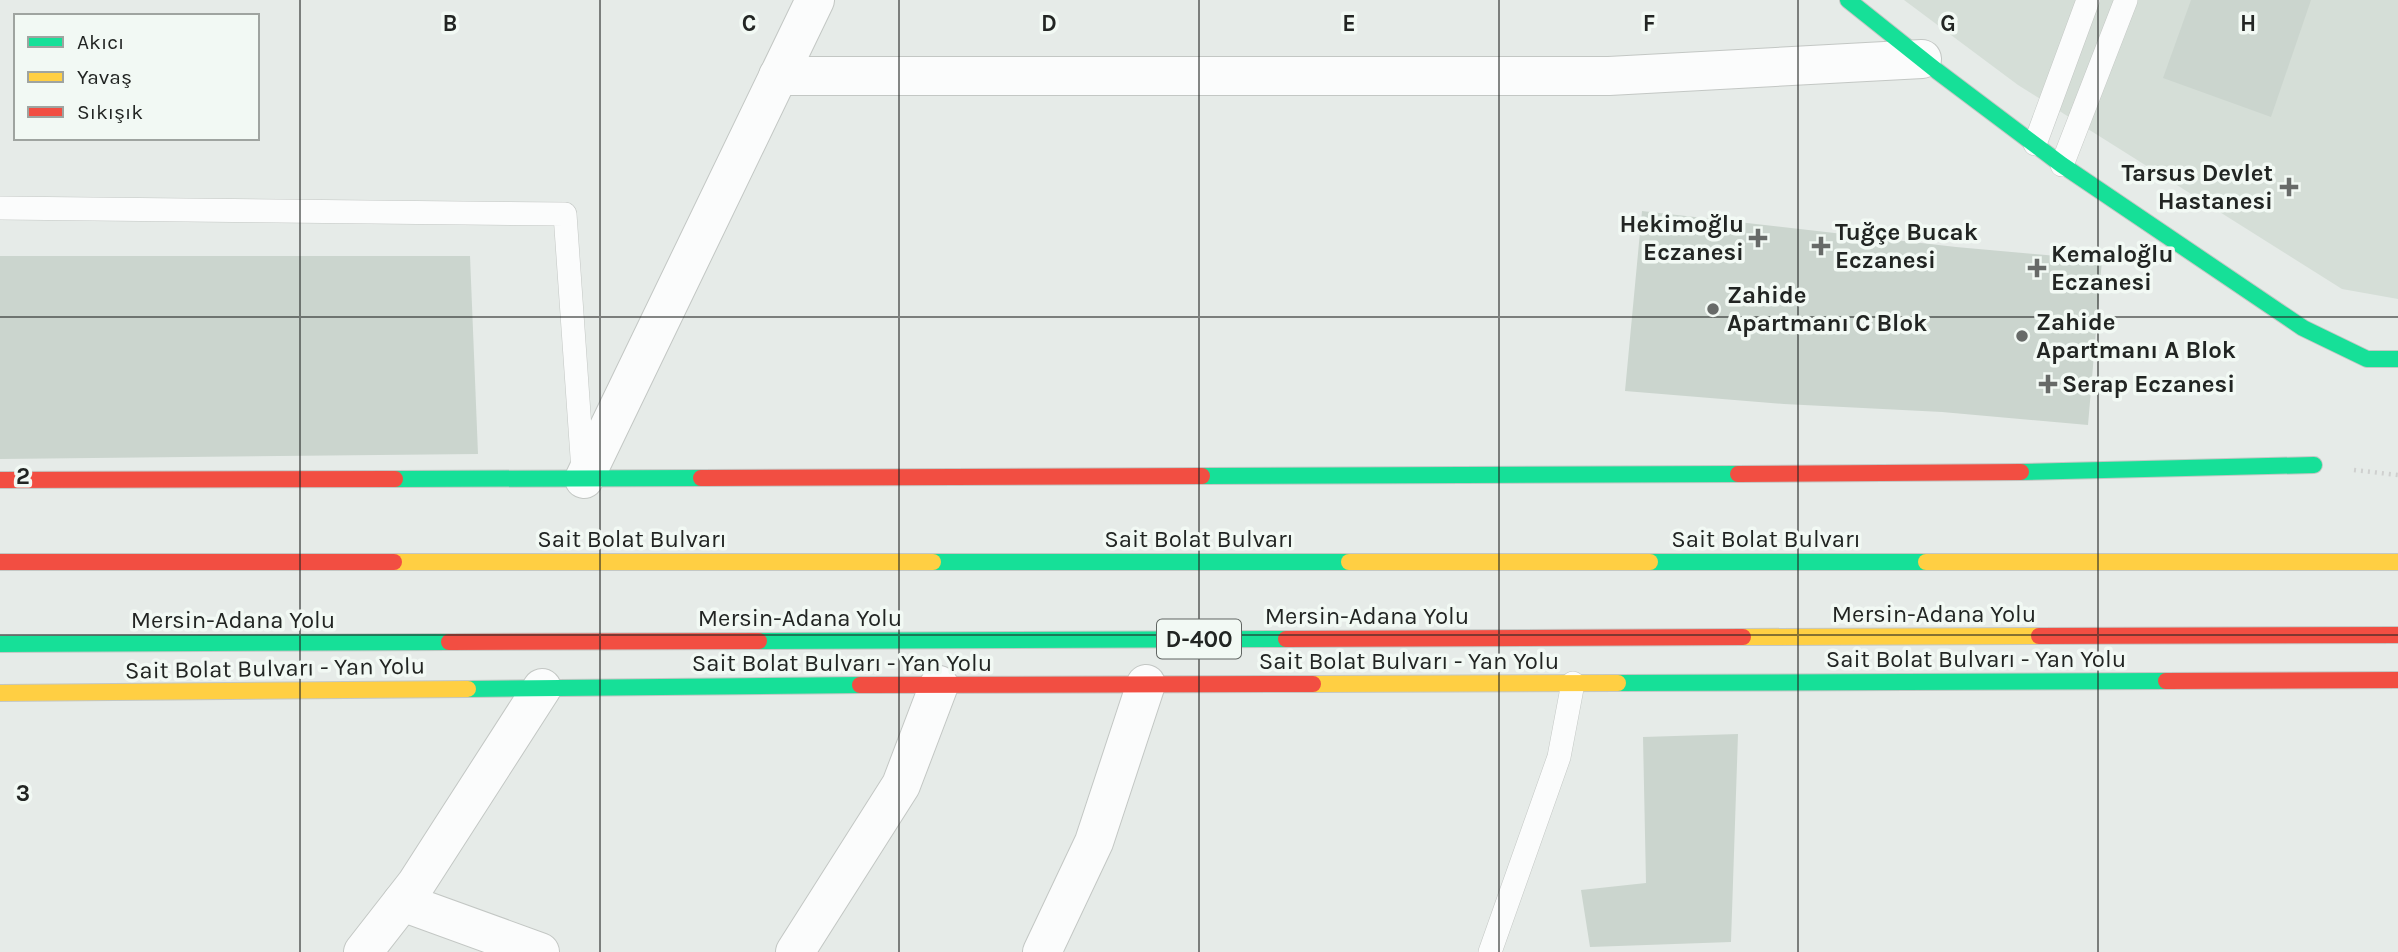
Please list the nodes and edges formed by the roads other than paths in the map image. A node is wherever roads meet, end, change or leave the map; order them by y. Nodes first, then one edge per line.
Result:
1 (815, 0) edge
2 (1848, 0) edge
3 (2088, 0) edge
4 (2126, 0) edge
5 (1922, 59) junction
6 (778, 76) junction
7 (2035, 144) junction
8 (2062, 165) junction
9 (0, 208) edge
10 (2398, 359) edge
11 (2314, 465) dead end
12 (584, 478) junction
13 (0, 480) edge
14 (0, 562) edge
15 (2398, 562) edge
16 (2398, 635) edge
17 (0, 644) edge
18 (2398, 680) edge
19 (1573, 683) junction
20 (1146, 684) junction
21 (939, 685) junction
22 (542, 688) junction
23 (0, 693) edge
24 (402, 902) junction
25 (363, 952) edge
26 (540, 952) edge
27 (795, 952) edge
28 (1042, 952) edge
29 (1490, 952) edge

1 - 6 street
2 - 5 main road
3 - 7 lane
4 - 8 lane
5 - 6 street
5 - 7 main road
6 - 12 street
7 - 8 main road
8 - 10 main road
9 - 12 lane
11 - 12 main road
12 - 13 main road
14 - 15 main road, Sait Bolat Bulvarı
16 - 17 main road, Mersin-Adana Yolu / D-400
18 - 19 main road, Sait Bolat Bulvarı - Yan Yolu
19 - 20 main road, Sait Bolat Bulvarı - Yan Yolu
19 - 29 lane
20 - 21 main road, Sait Bolat Bulvarı - Yan Yolu
20 - 28 street
21 - 22 main road, Sait Bolat Bulvarı - Yan Yolu
21 - 27 street
22 - 23 main road, Sait Bolat Bulvarı - Yan Yolu
22 - 24 street
24 - 25 street
24 - 26 street

